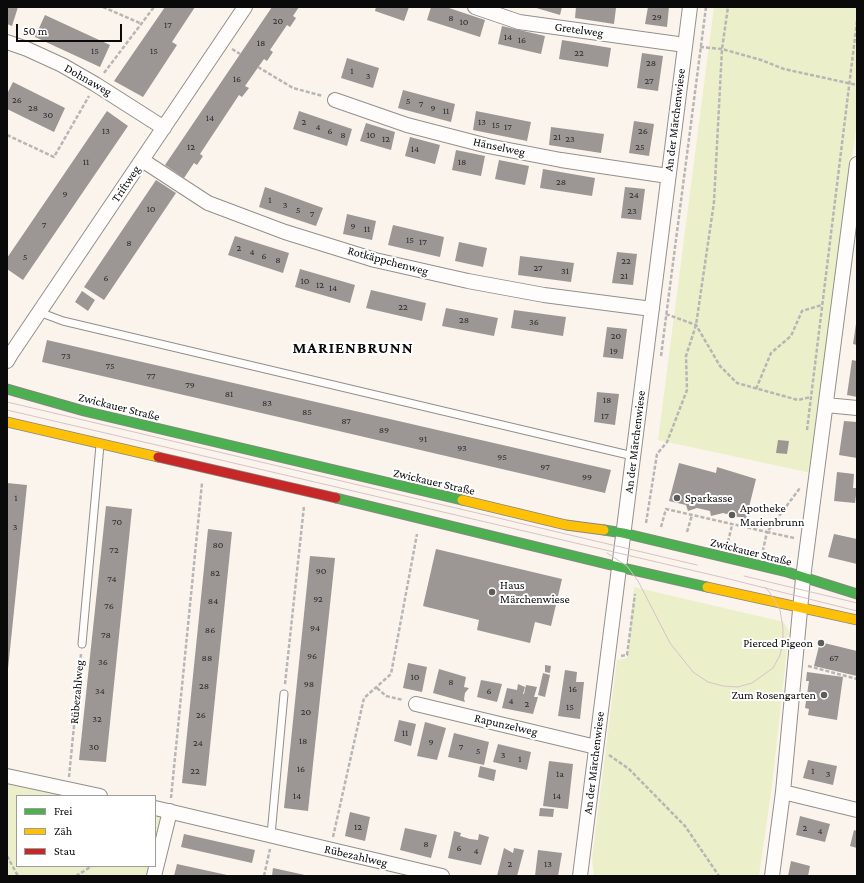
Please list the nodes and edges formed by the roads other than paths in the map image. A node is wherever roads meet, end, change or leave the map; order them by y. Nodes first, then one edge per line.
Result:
1 (245, 7) edge
2 (475, 7) edge
3 (690, 7) edge
4 (7, 42) edge
5 (685, 45) junction
6 (335, 100) road end
7 (164, 128) junction
8 (142, 160) junction
9 (857, 164) edge
10 (668, 176) junction
11 (851, 250) edge
12 (652, 309) junction
13 (39, 312) junction
14 (7, 361) edge
15 (7, 389) edge
16 (827, 401) junction
17 (857, 408) edge
18 (7, 422) edge
19 (100, 443) junction
20 (633, 456) junction
21 (623, 533) junction
22 (619, 567) junction
23 (803, 578) junction
24 (857, 594) edge
25 (801, 607) junction
26 (857, 620) edge
27 (82, 644) road end
28 (284, 694) road end
29 (416, 704) road end
30 (596, 747) junction
31 (7, 776) edge
32 (783, 792) junction
33 (95, 795) edge
34 (156, 808) edge
35 (857, 810) edge
36 (170, 811) junction
37 (271, 835) junction
38 (154, 876) edge
39 (442, 876) edge
40 (580, 876) edge
41 (772, 876) edge

1 - 7 street, Triftweg
2 - 5 street, Gretelweg
3 - 5 street, An der Märchenwiese
4 - 7 street, Dohnaweg
5 - 10 street, An der Märchenwiese
6 - 10 street, Hänselweg
7 - 8 street, Triftweg
8 - 12 street, Rotkäppchenweg
8 - 13 street, Triftweg
9 - 11 street
10 - 12 street, An der Märchenwiese
11 - 16 street
12 - 20 street, An der Märchenwiese
13 - 14 street, Triftweg
13 - 20 lane
15 - 21 main road, Zwickauer Straße
16 - 17 street
16 - 23 street
18 - 19 main road
19 - 22 main road
19 - 27 lane
20 - 21 street, An der Märchenwiese
21 - 22 street, An der Märchenwiese
21 - 23 main road, Zwickauer Straße
22 - 25 main road
22 - 30 street, An der Märchenwiese
23 - 24 main road, Zwickauer Straße
23 - 25 street
25 - 26 main road
25 - 32 street
28 - 37 lane
29 - 30 street, Rapunzelweg
30 - 40 street, An der Märchenwiese
31 - 33 street
32 - 35 street
32 - 41 street
34 - 36 street, Rübezahlweg
36 - 37 street, Rübezahlweg
36 - 38 street
37 - 39 street, Rübezahlweg

